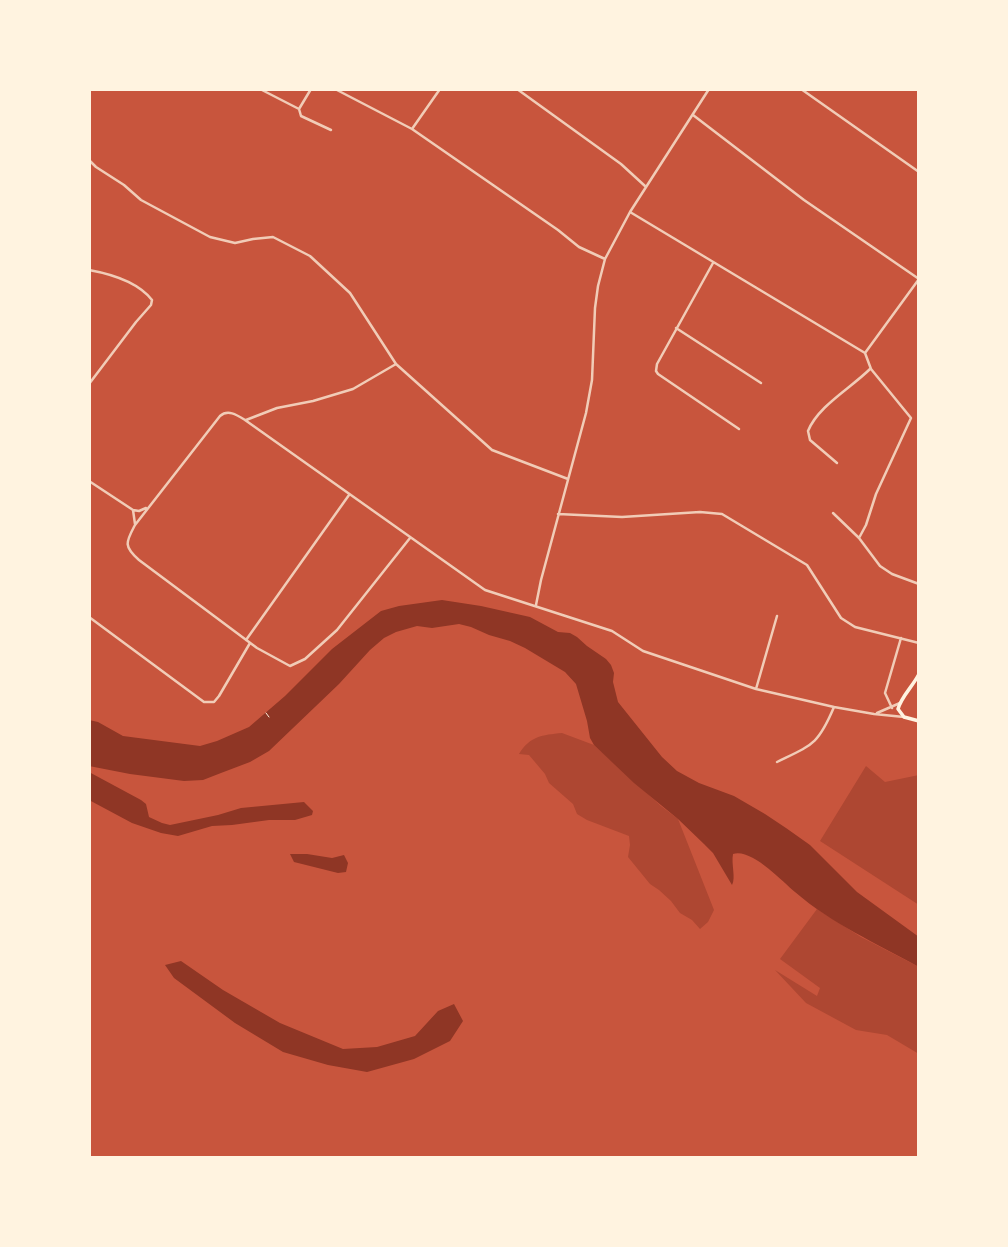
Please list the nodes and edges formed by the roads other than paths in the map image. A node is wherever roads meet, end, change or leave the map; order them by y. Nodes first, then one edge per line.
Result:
1 (260, 89) edge
2 (312, 89) edge
3 (335, 89) edge
4 (440, 89) edge
5 (517, 89) edge
6 (703, 89) edge
7 (801, 89) edge
8 (708, 91) edge
9 (299, 109) junction
10 (693, 116) junction
11 (412, 129) junction
12 (331, 130) dead end
13 (89, 160) edge
14 (93, 164) junction
15 (89, 169) edge
16 (919, 172) edge
17 (646, 187) junction
18 (630, 212) junction
19 (606, 259) junction
20 (713, 263) junction
21 (89, 270) edge
22 (919, 279) edge
23 (676, 328) junction
24 (865, 353) junction
25 (396, 364) junction
26 (871, 369) junction
27 (761, 383) dead end
28 (89, 384) edge
29 (245, 420) junction
30 (739, 429) dead end
31 (837, 463) dead end
32 (568, 480) junction
33 (89, 481) edge
34 (349, 495) junction
35 (149, 506) junction
36 (133, 510) junction
37 (834, 513) dead end
38 (558, 514) junction
39 (135, 525) junction
40 (410, 538) junction
41 (859, 538) junction
42 (919, 584) edge
43 (536, 606) junction
44 (777, 616) dead end
45 (89, 617) edge
46 (901, 638) junction
47 (246, 640) junction
48 (250, 643) junction
49 (919, 643) edge
50 (919, 674) edge
51 (756, 689) junction
52 (900, 703) junction
53 (834, 707) junction
54 (892, 708) junction
55 (874, 714) junction
56 (904, 717) junction
57 (919, 721) edge
58 (777, 762) dead end

1 - 9 street
2 - 9 street
3 - 11 street
4 - 11 street
5 - 17 street
6 - 8 street
7 - 16 street
8 - 10 street
9 - 12 street
10 - 17 street
10 - 22 street
11 - 19 street
13 - 14 street
14 - 15 street
14 - 25 street
17 - 18 street
18 - 19 street
18 - 20 street
19 - 32 street
20 - 23 street
20 - 24 street
21 - 28 street
22 - 24 street
23 - 27 street
23 - 30 street
24 - 26 street
25 - 29 street
25 - 32 street
26 - 31 street
26 - 41 street
29 - 34 street
29 - 35 street
32 - 38 street
33 - 36 street
34 - 40 street
34 - 47 street
35 - 36 street
35 - 39 street
36 - 39 street
37 - 41 street
38 - 43 street
38 - 46 street
39 - 47 street
40 - 43 street
40 - 48 street
41 - 42 street
43 - 51 street
44 - 51 street
45 - 48 street
46 - 49 street
46 - 54 street
47 - 48 street
50 - 52 main road
51 - 53 street
52 - 54 street
52 - 56 main road
53 - 55 street
53 - 58 street
54 - 55 street
55 - 56 street
56 - 57 main road

